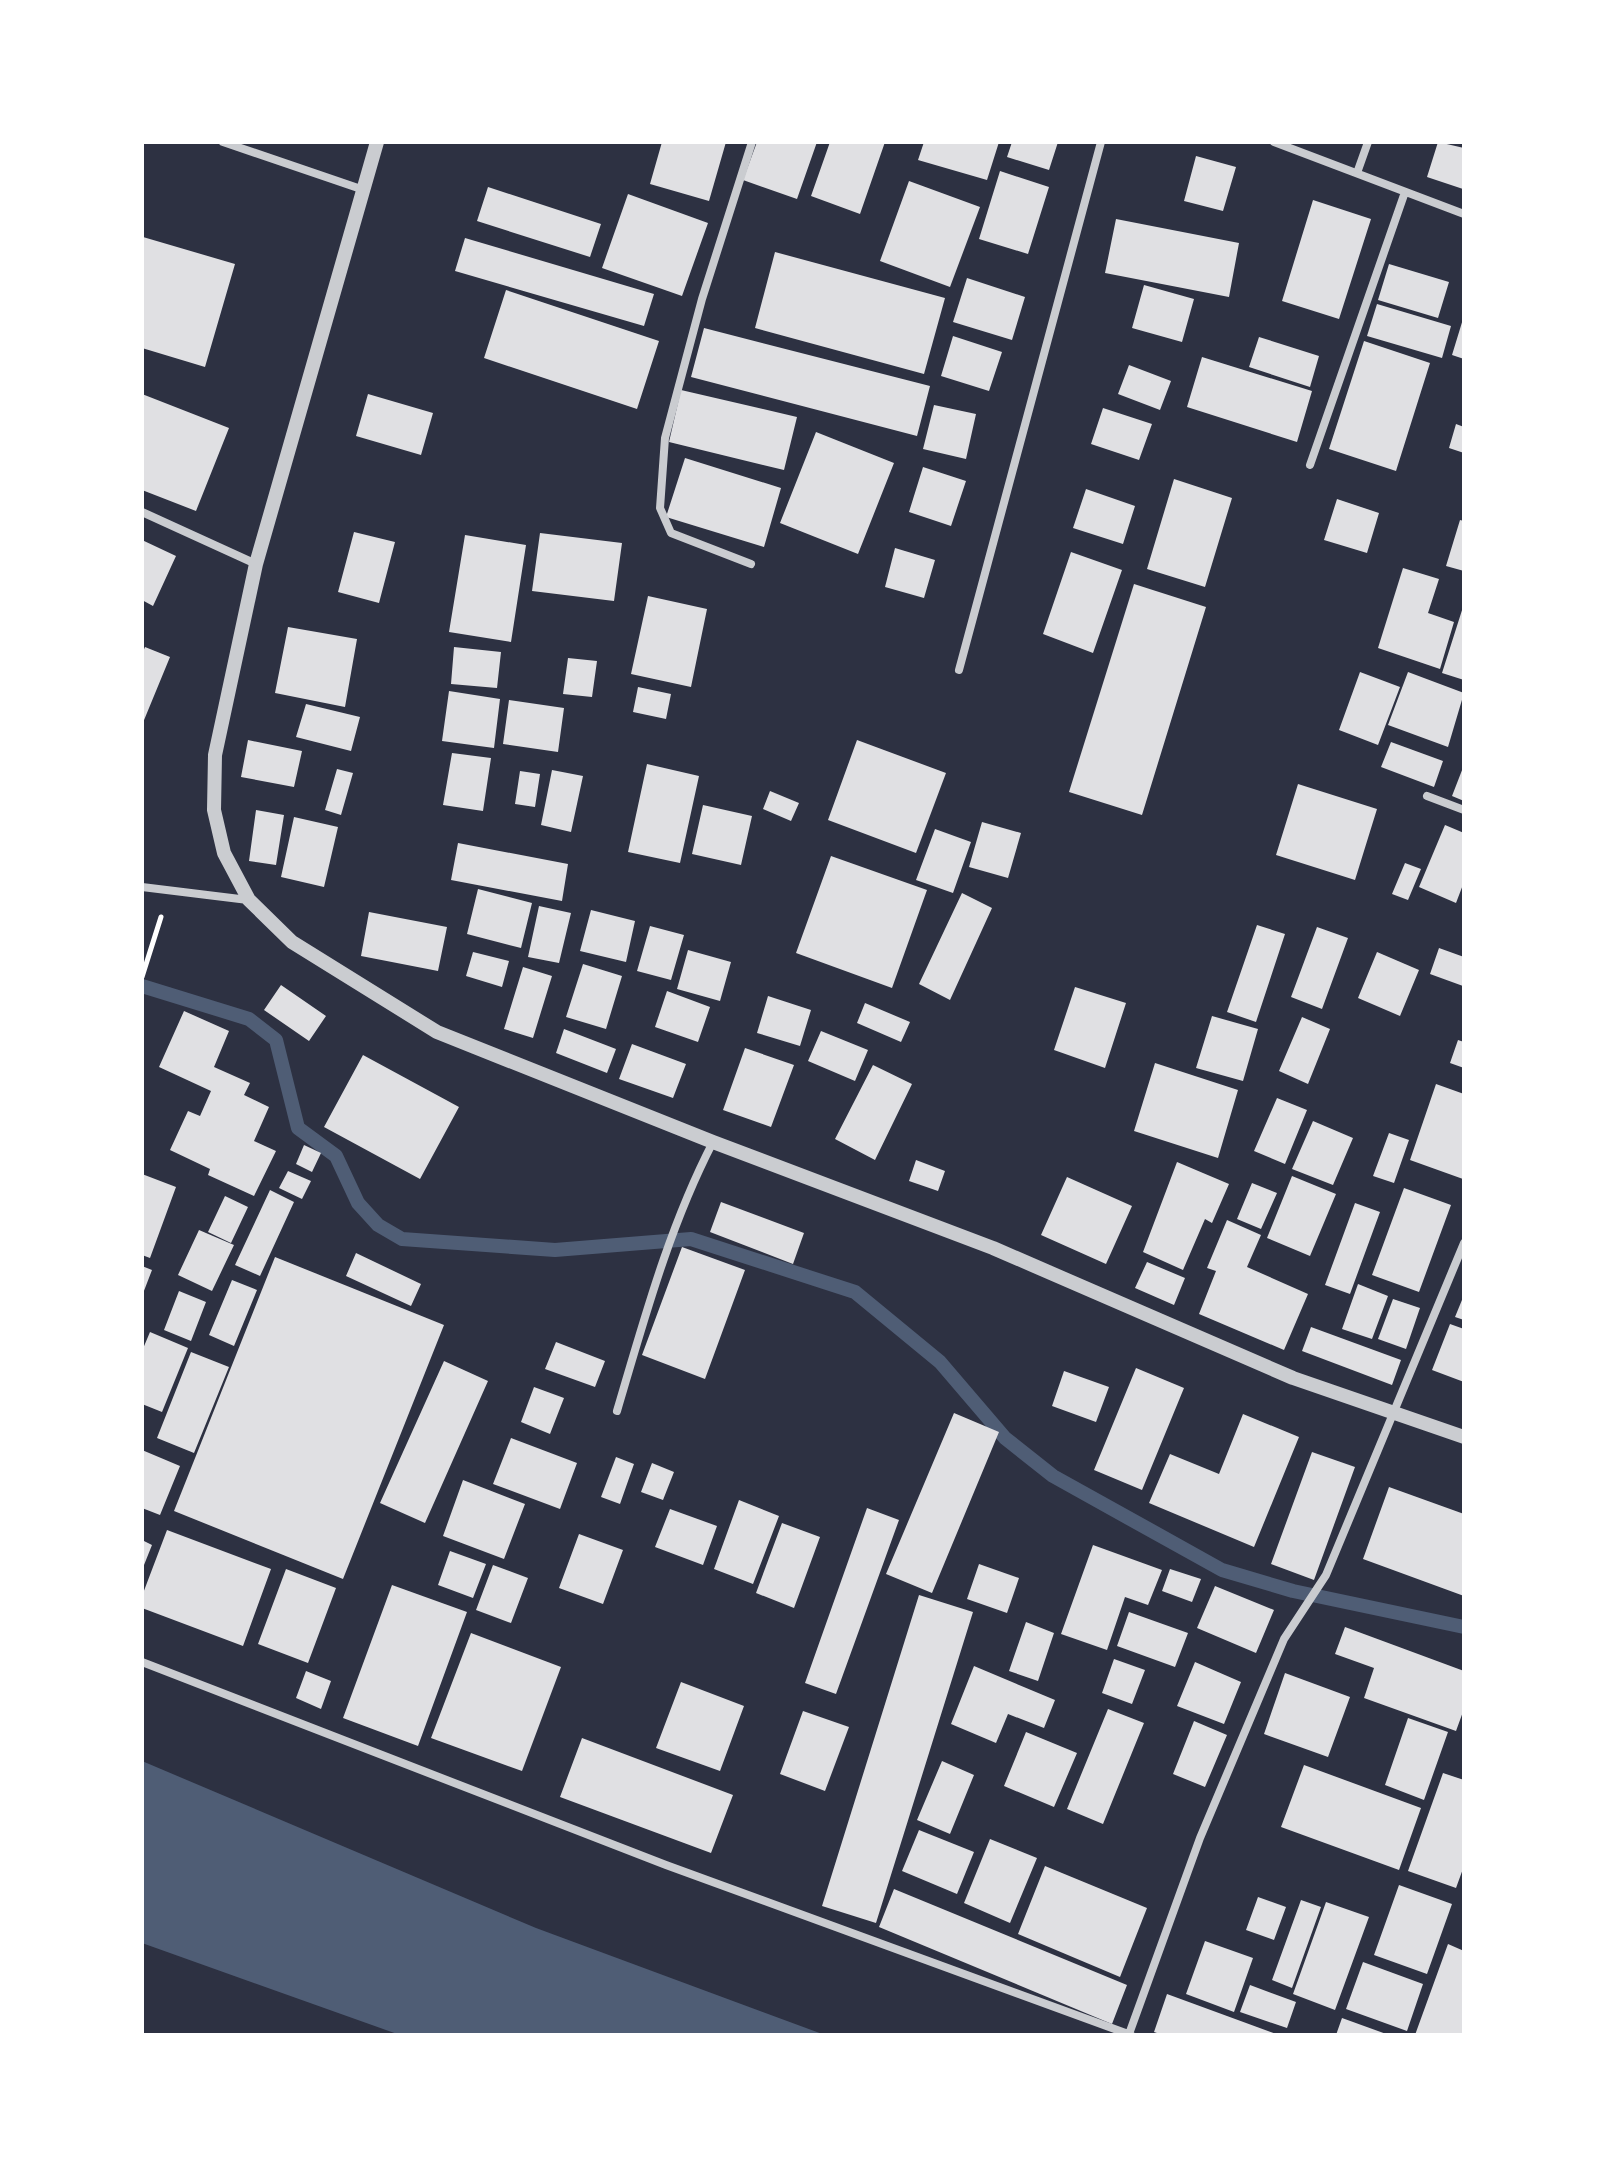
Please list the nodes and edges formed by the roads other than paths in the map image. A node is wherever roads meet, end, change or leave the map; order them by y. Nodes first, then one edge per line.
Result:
1 (223, 142) edge
2 (377, 142) edge
3 (752, 142) edge
4 (1101, 142) edge
5 (1274, 142) edge
6 (1368, 142) edge
7 (1357, 173) junction
8 (361, 189) junction
9 (1405, 192) junction
10 (1464, 214) edge
11 (1310, 465) dead end
12 (142, 512) edge
13 (256, 564) junction
14 (751, 564) dead end
15 (959, 670) dead end
16 (1427, 796) dead end
17 (1464, 810) edge
18 (142, 887) edge
19 (249, 900) junction
20 (713, 1142) junction
21 (1464, 1243) edge
22 (617, 1411) dead end
23 (1392, 1413) junction
24 (1464, 1437) edge
25 (142, 1662) edge
26 (1130, 2034) edge

1 - 8 street
2 - 8 street
3 - 14 street
4 - 15 street
5 - 7 street
6 - 7 street
7 - 9 street
8 - 13 street
9 - 10 street
9 - 11 street
12 - 13 street
13 - 19 street
16 - 17 street
18 - 19 street
19 - 20 street
20 - 22 street
20 - 23 street
21 - 23 street
23 - 24 street
23 - 26 street
25 - 26 street

